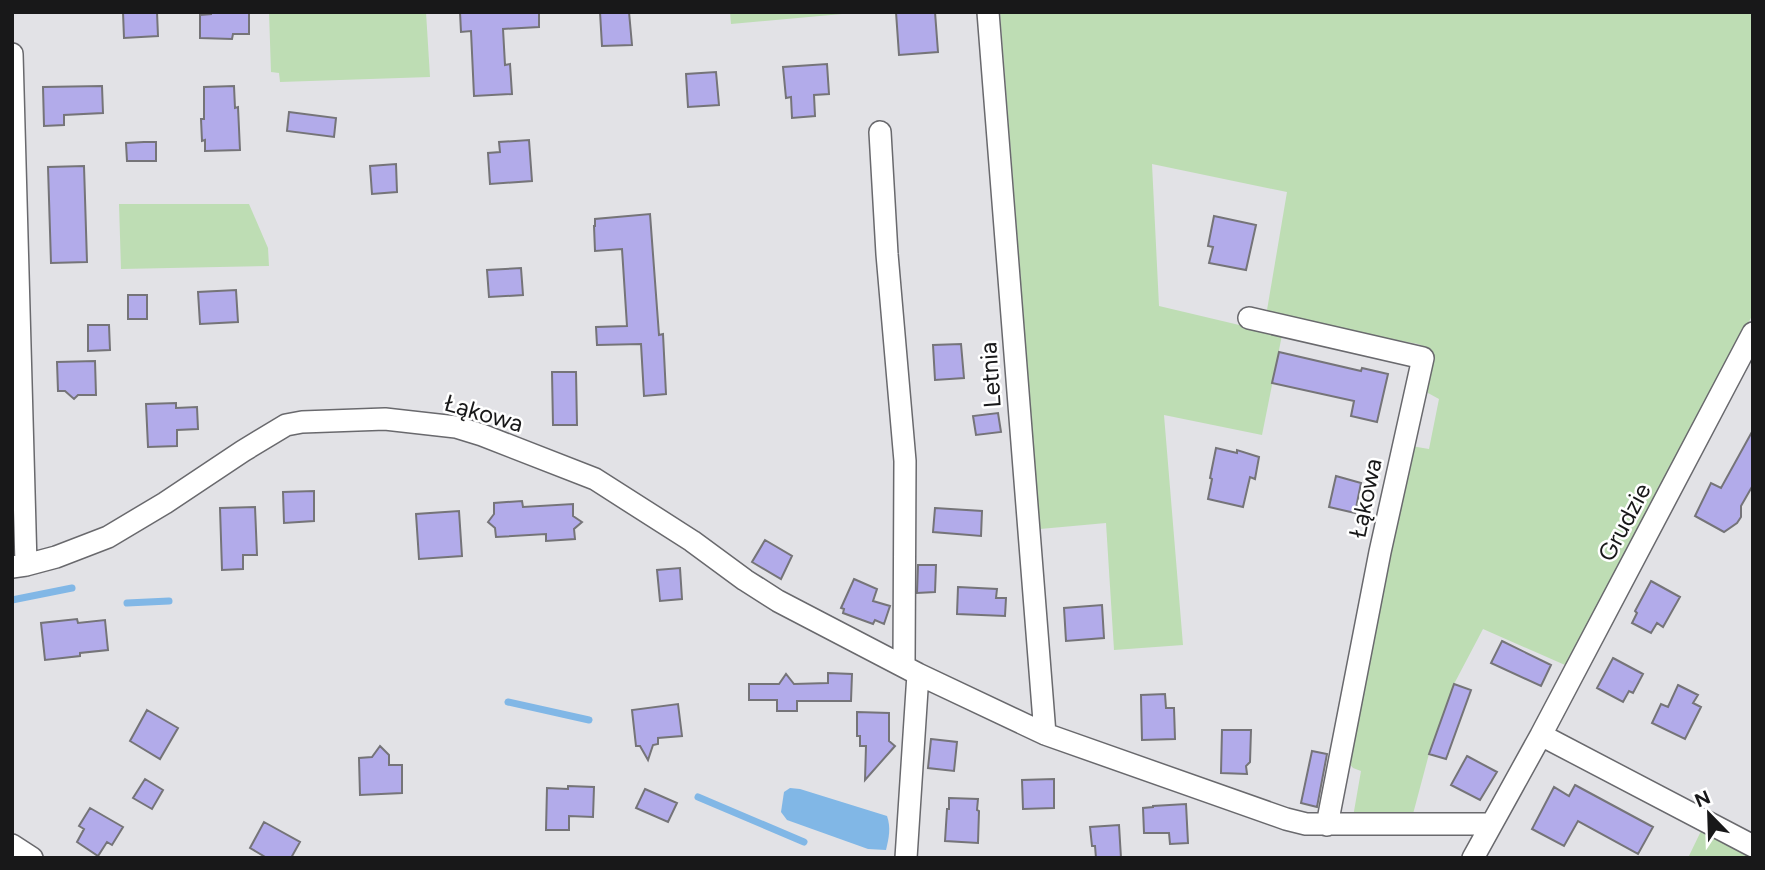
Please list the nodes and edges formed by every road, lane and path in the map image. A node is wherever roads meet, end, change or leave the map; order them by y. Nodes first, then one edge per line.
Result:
1 (988, 12) edge
2 (12, 54) edge
3 (880, 132) dead end
4 (1249, 318) dead end
5 (1753, 333) edge
6 (19, 566) edge
7 (911, 670) junction
8 (1045, 734) junction
9 (1541, 735) junction
10 (1490, 824) junction
11 (1327, 825) junction
12 (12, 845) edge
13 (1753, 846) edge
14 (33, 858) edge
15 (906, 858) edge
16 (1473, 858) edge

1 - 8 street, Letnia
2 - 6 street
3 - 7 street
4 - 11 street, Łąkowa
5 - 9 street, Grudzie
6 - 7 street, Łąkowa
7 - 8 street, Łąkowa
7 - 15 street
8 - 11 street, Łąkowa
9 - 10 street, Grudzie
9 - 13 street
10 - 11 street, Łąkowa
10 - 16 street, Grudzie
12 - 14 street

